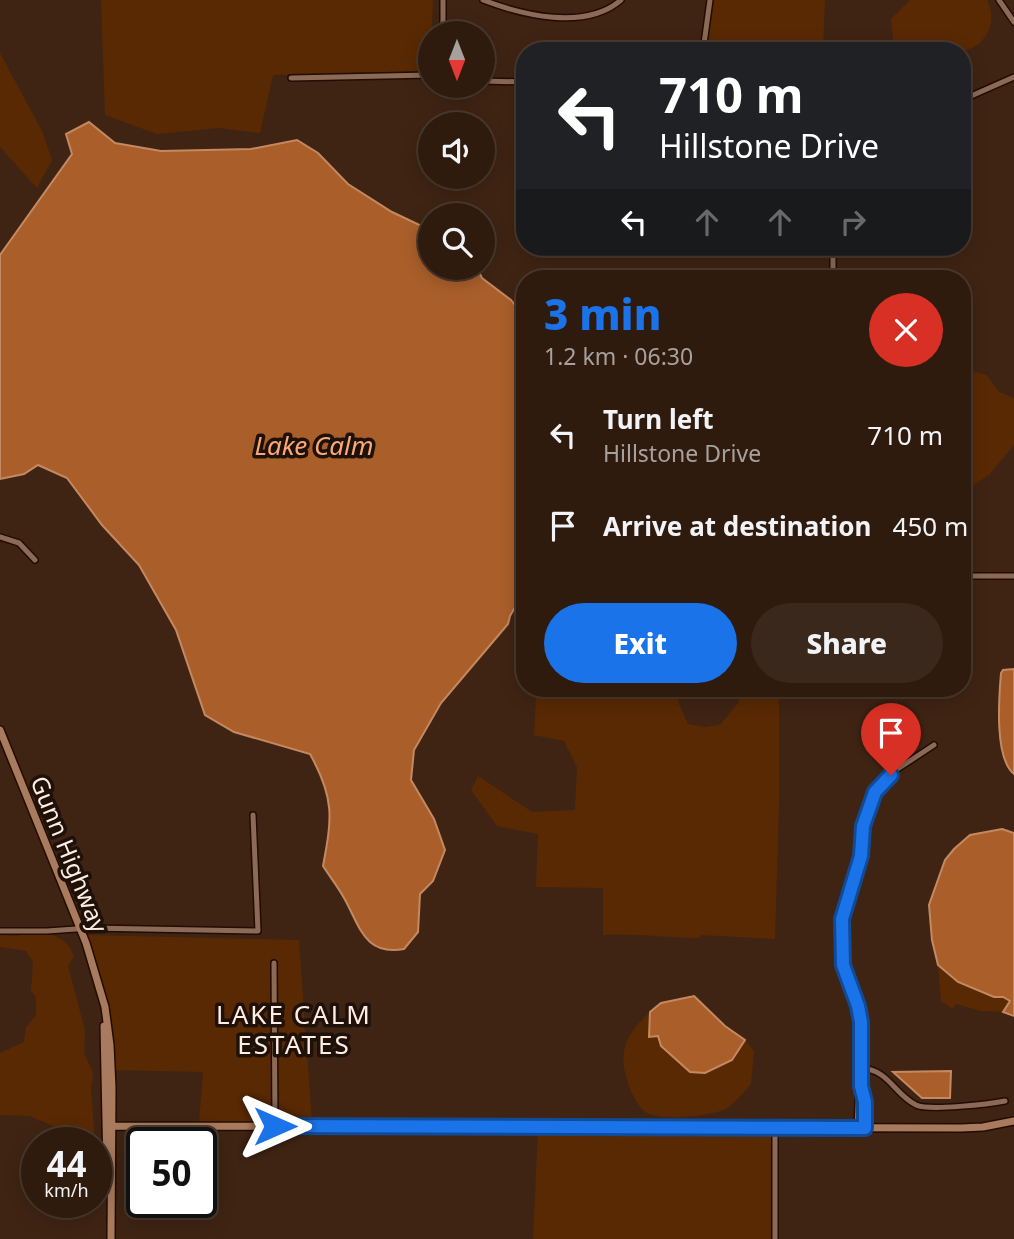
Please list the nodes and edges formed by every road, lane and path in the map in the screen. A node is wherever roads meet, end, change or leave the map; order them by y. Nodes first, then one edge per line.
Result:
1 (443, 0) edge
2 (483, 0) edge
3 (621, 0) edge
4 (710, 0) edge
5 (999, 0) edge
6 (443, 21) edge
7 (1014, 22) edge
8 (704, 42) edge
9 (418, 75) edge
10 (1014, 77) edge
11 (292, 78) dead end
12 (495, 81) edge
13 (516, 82) edge
14 (971, 96) edge
15 (0, 537) edge
16 (35, 561) dead end
17 (971, 576) edge
18 (1014, 576) edge
19 (0, 730) edge
20 (934, 746) dead end
21 (253, 815) dead end
22 (80, 928) junction
23 (0, 931) edge
24 (274, 963) dead end
25 (861, 1068) junction
26 (861, 1086) junction
27 (1005, 1101) dead end
28 (857, 1102) junction
29 (865, 1102) junction
30 (1014, 1121) edge
31 (109, 1126) junction
32 (275, 1126) junction
33 (775, 1128) junction
34 (861, 1128) junction
35 (111, 1239) edge
36 (775, 1239) edge

1 - 6 street
2 - 3 street
4 - 8 street
5 - 7 street
9 - 11 street
10 - 14 street
12 - 13 street
15 - 16 street
17 - 18 street
19 - 22 main road, Gunn Highway
20 - 25 street
21 - 22 street
22 - 23 street
22 - 31 main road, Gunn Highway
24 - 32 street
25 - 26 street
25 - 27 street
26 - 28 street
26 - 29 street
28 - 29 street
28 - 34 street
29 - 34 street
30 - 34 main road
31 - 32 main road
31 - 35 main road, Gunn Highway
32 - 33 main road
33 - 34 main road
33 - 36 street

